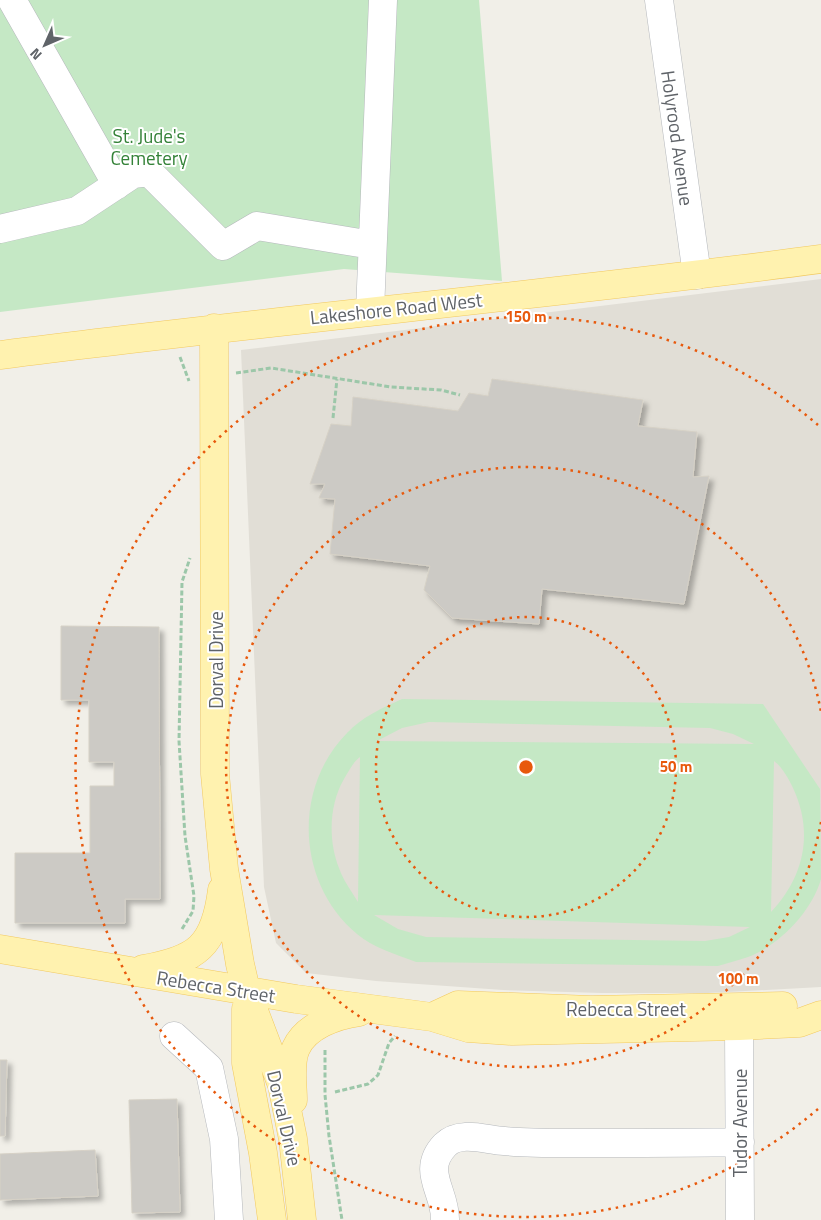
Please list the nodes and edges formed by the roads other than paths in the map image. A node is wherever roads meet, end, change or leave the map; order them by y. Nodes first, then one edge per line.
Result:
1 (12, 0) edge
2 (383, 0) edge
3 (660, 0) edge
4 (117, 184) junction
5 (0, 229) edge
6 (372, 245) junction
7 (821, 259) edge
8 (697, 275) junction
9 (370, 311) junction
10 (214, 328) junction
11 (0, 355) edge
12 (224, 869) junction
13 (0, 950) edge
14 (125, 972) junction
15 (246, 990) junction
16 (378, 1009) junction
17 (821, 1014) edge
18 (432, 1017) junction
19 (739, 1026) junction
20 (174, 1036) dead end
21 (293, 1138) junction
22 (740, 1142) junction
23 (229, 1220) edge
24 (272, 1220) edge
25 (302, 1220) edge
26 (445, 1220) edge
27 (740, 1220) edge

1 - 4 street
2 - 6 street
3 - 8 street, Holyrood Avenue
4 - 5 street
4 - 6 street
6 - 9 street
7 - 8 main road, Lakeshore Road West
8 - 9 main road, Lakeshore Road West
9 - 10 main road, Lakeshore Road West
10 - 11 main road, Lakeshore Road West
10 - 12 main road, Dorval Drive
12 - 14 main road
12 - 15 main road, Dorval Drive
13 - 14 main road, Rebecca Street
14 - 15 main road, Rebecca Street
15 - 16 main road, Rebecca Street
15 - 21 main road, Dorval Drive
15 - 24 main road, Dorval Drive
16 - 18 main road, Rebecca Street
16 - 21 main road
17 - 18 main road, Rebecca Street
17 - 19 main road, Rebecca Street
18 - 19 main road, Rebecca Street
19 - 22 street, Tudor Avenue
20 - 23 street
21 - 25 main road, Dorval Drive
22 - 26 street
22 - 27 street, Tudor Avenue

